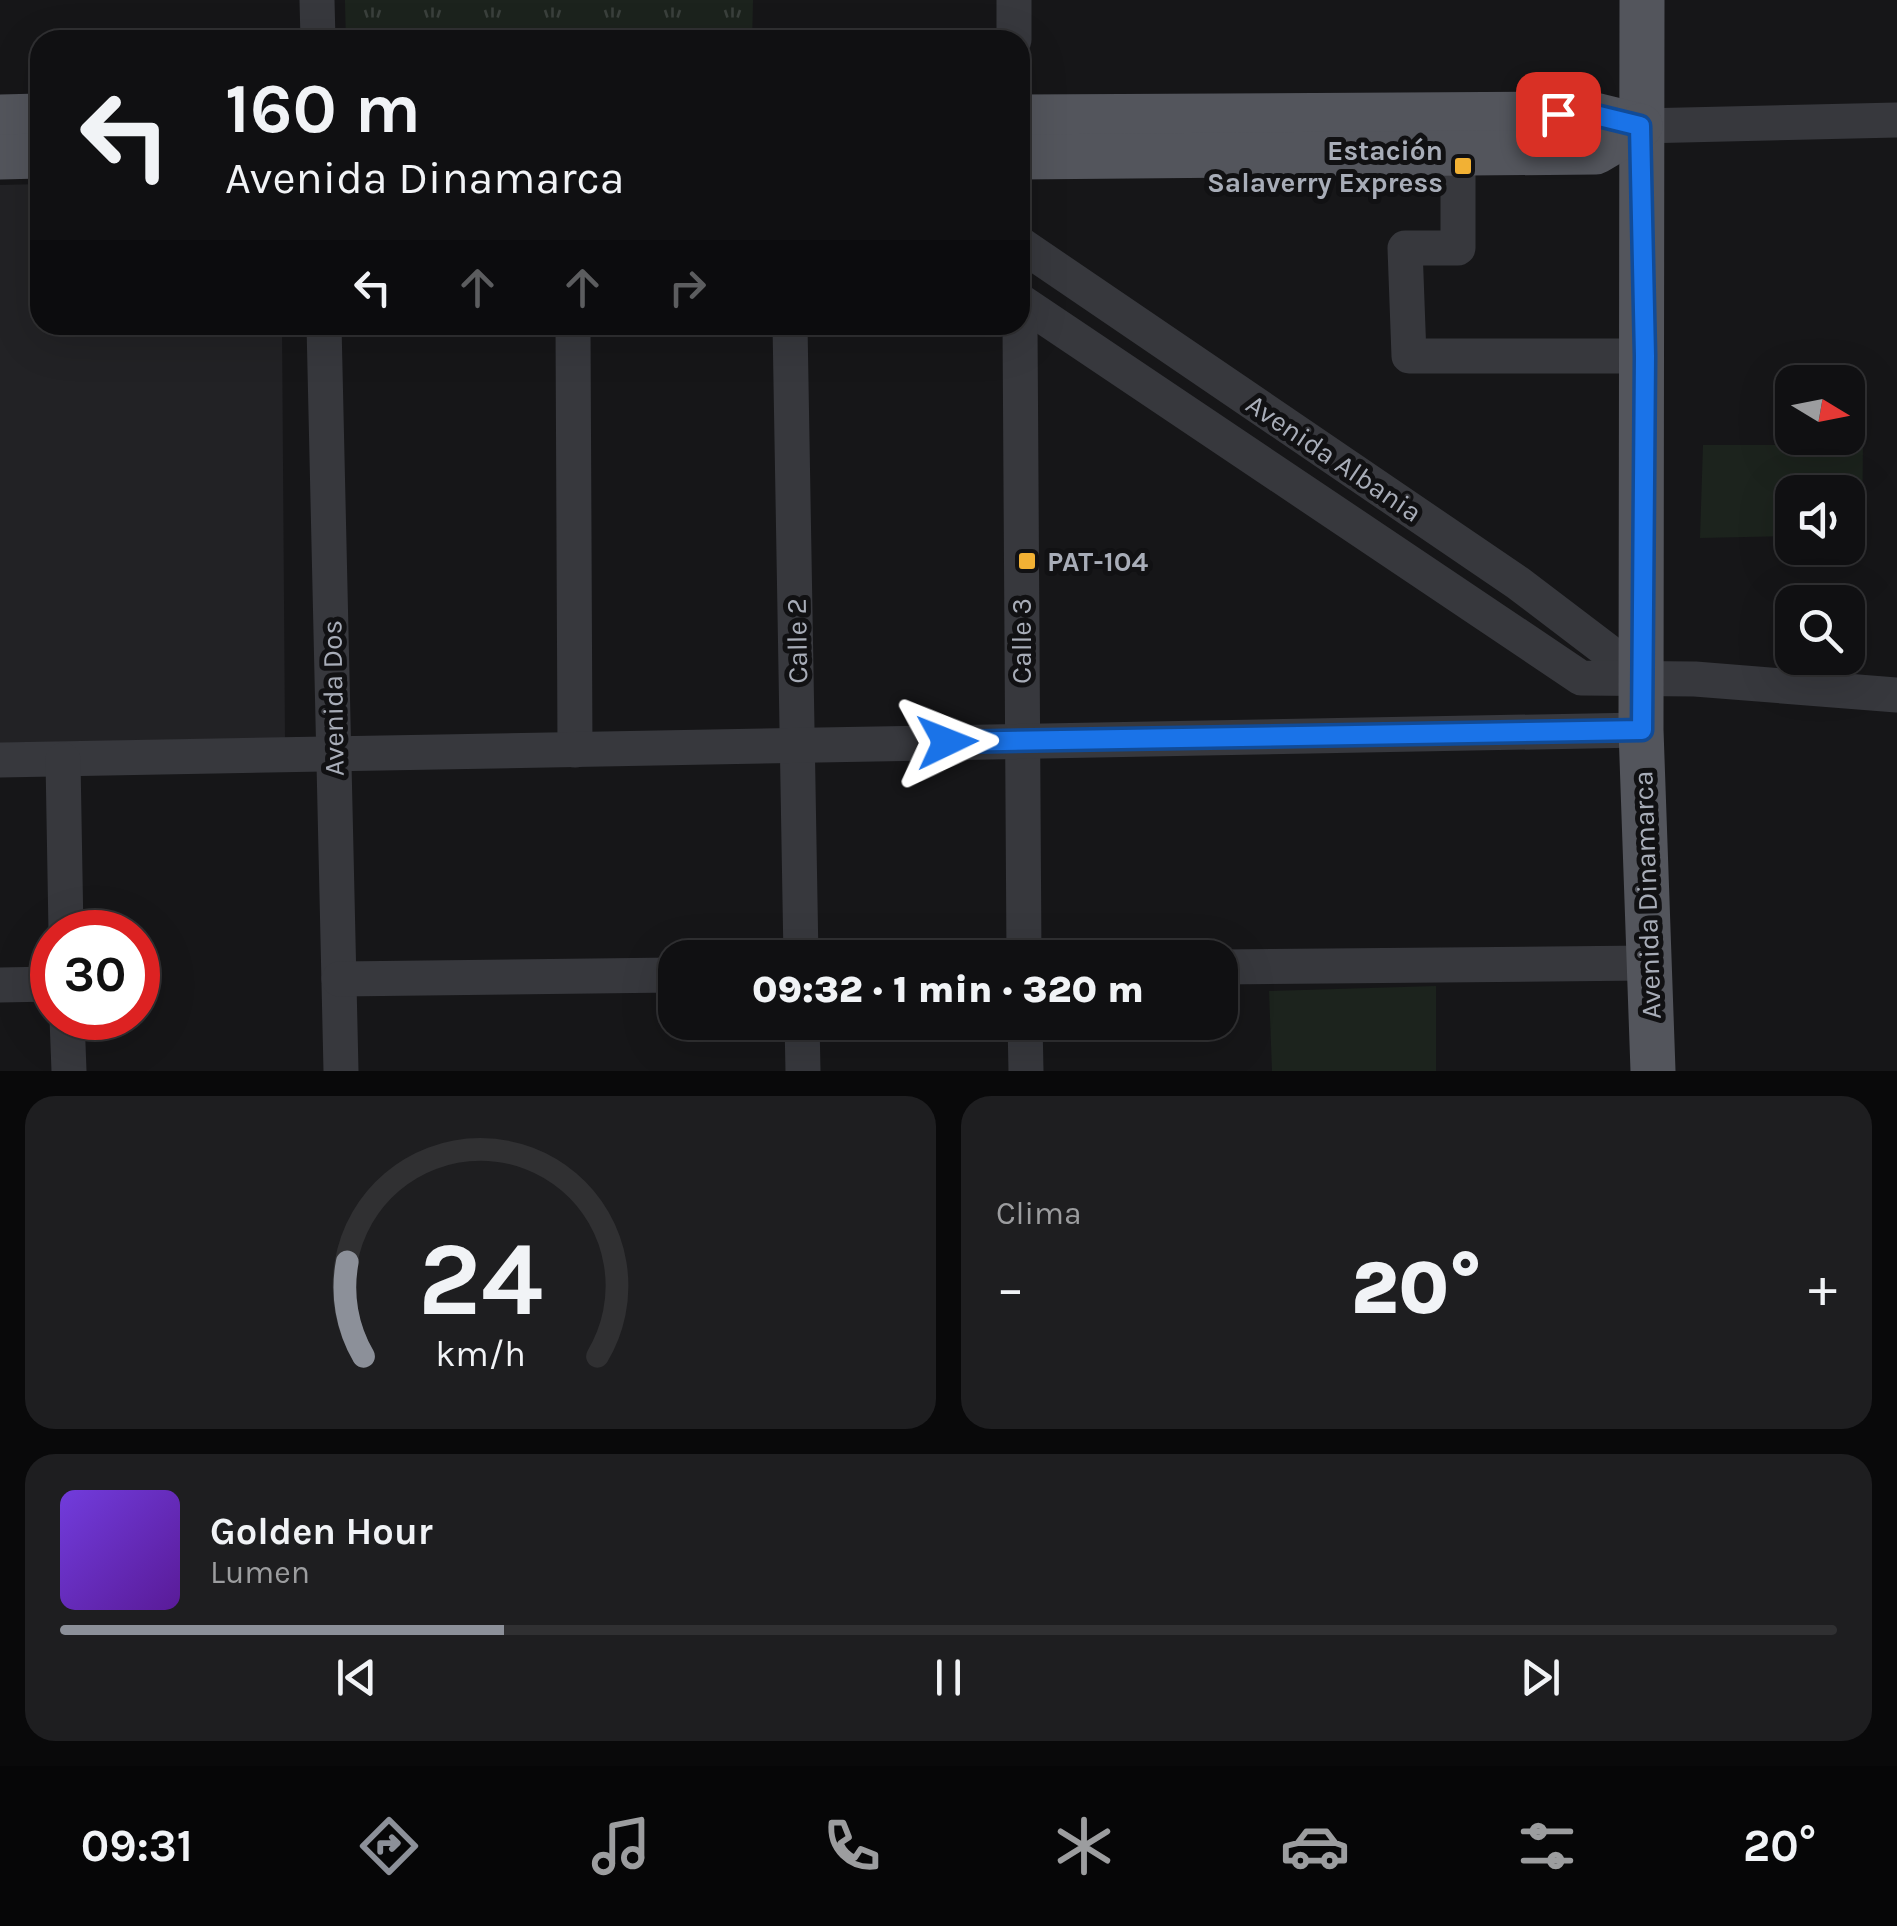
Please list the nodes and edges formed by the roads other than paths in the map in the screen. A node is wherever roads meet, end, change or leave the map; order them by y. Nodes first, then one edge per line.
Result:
1 (317, 0) edge
2 (1014, 0) edge
3 (1642, 0) edge
4 (318, 30) edge
5 (1014, 30) edge
6 (30, 116) edge
7 (0, 117) edge
8 (1030, 117) edge
9 (1897, 120) edge
10 (1640, 126) junction
11 (1458, 134) junction
12 (30, 156) edge
13 (1030, 156) edge
14 (0, 157) edge
15 (1030, 251) edge
16 (1030, 308) edge
17 (324, 335) edge
18 (573, 335) edge
19 (790, 335) edge
20 (1020, 335) edge
21 (1645, 356) junction
22 (1642, 678) junction
23 (1897, 695) edge
24 (1642, 730) junction
25 (1021, 739) junction
26 (799, 747) junction
27 (575, 750) junction
28 (334, 755) junction
29 (0, 760) edge
30 (62, 760) junction
31 (65, 910) edge
32 (801, 940) edge
33 (1024, 940) edge
34 (1648, 963) junction
35 (1238, 967) edge
36 (658, 976) edge
37 (339, 980) junction
38 (30, 985) edge
39 (0, 986) edge
40 (68, 1040) edge
41 (802, 1040) edge
42 (1025, 1040) edge
43 (68, 1071) edge
44 (341, 1071) edge
45 (803, 1071) edge
46 (1026, 1071) edge
47 (1653, 1071) edge

1 - 4 street
2 - 5 street
3 - 10 main road, Avenida Dinamarca
6 - 7 main road
8 - 11 main road
9 - 10 street
10 - 11 main road
10 - 21 main road, Avenida Dinamarca
11 - 13 main road
11 - 21 street
12 - 14 main road
15 - 22 street, Avenida Albania
16 - 22 street, Avenida Albania
17 - 28 street, Avenida Dos
18 - 27 street
19 - 26 street, Calle 2
20 - 25 street, Calle 3
21 - 22 main road, Avenida Dinamarca
22 - 23 street, Avenida Albania
22 - 24 main road, Avenida Dinamarca
24 - 25 street
24 - 34 main road, Avenida Dinamarca
25 - 26 street
25 - 33 street, Calle 3
26 - 27 street
26 - 32 street, Calle 2
27 - 28 street
28 - 30 street
28 - 37 street, Avenida Dos
29 - 30 street
30 - 31 street
34 - 35 street
34 - 47 main road, Avenida Dinamarca
36 - 37 street
37 - 44 street, Avenida Dos
38 - 39 street
40 - 43 street
41 - 45 street
42 - 46 street

